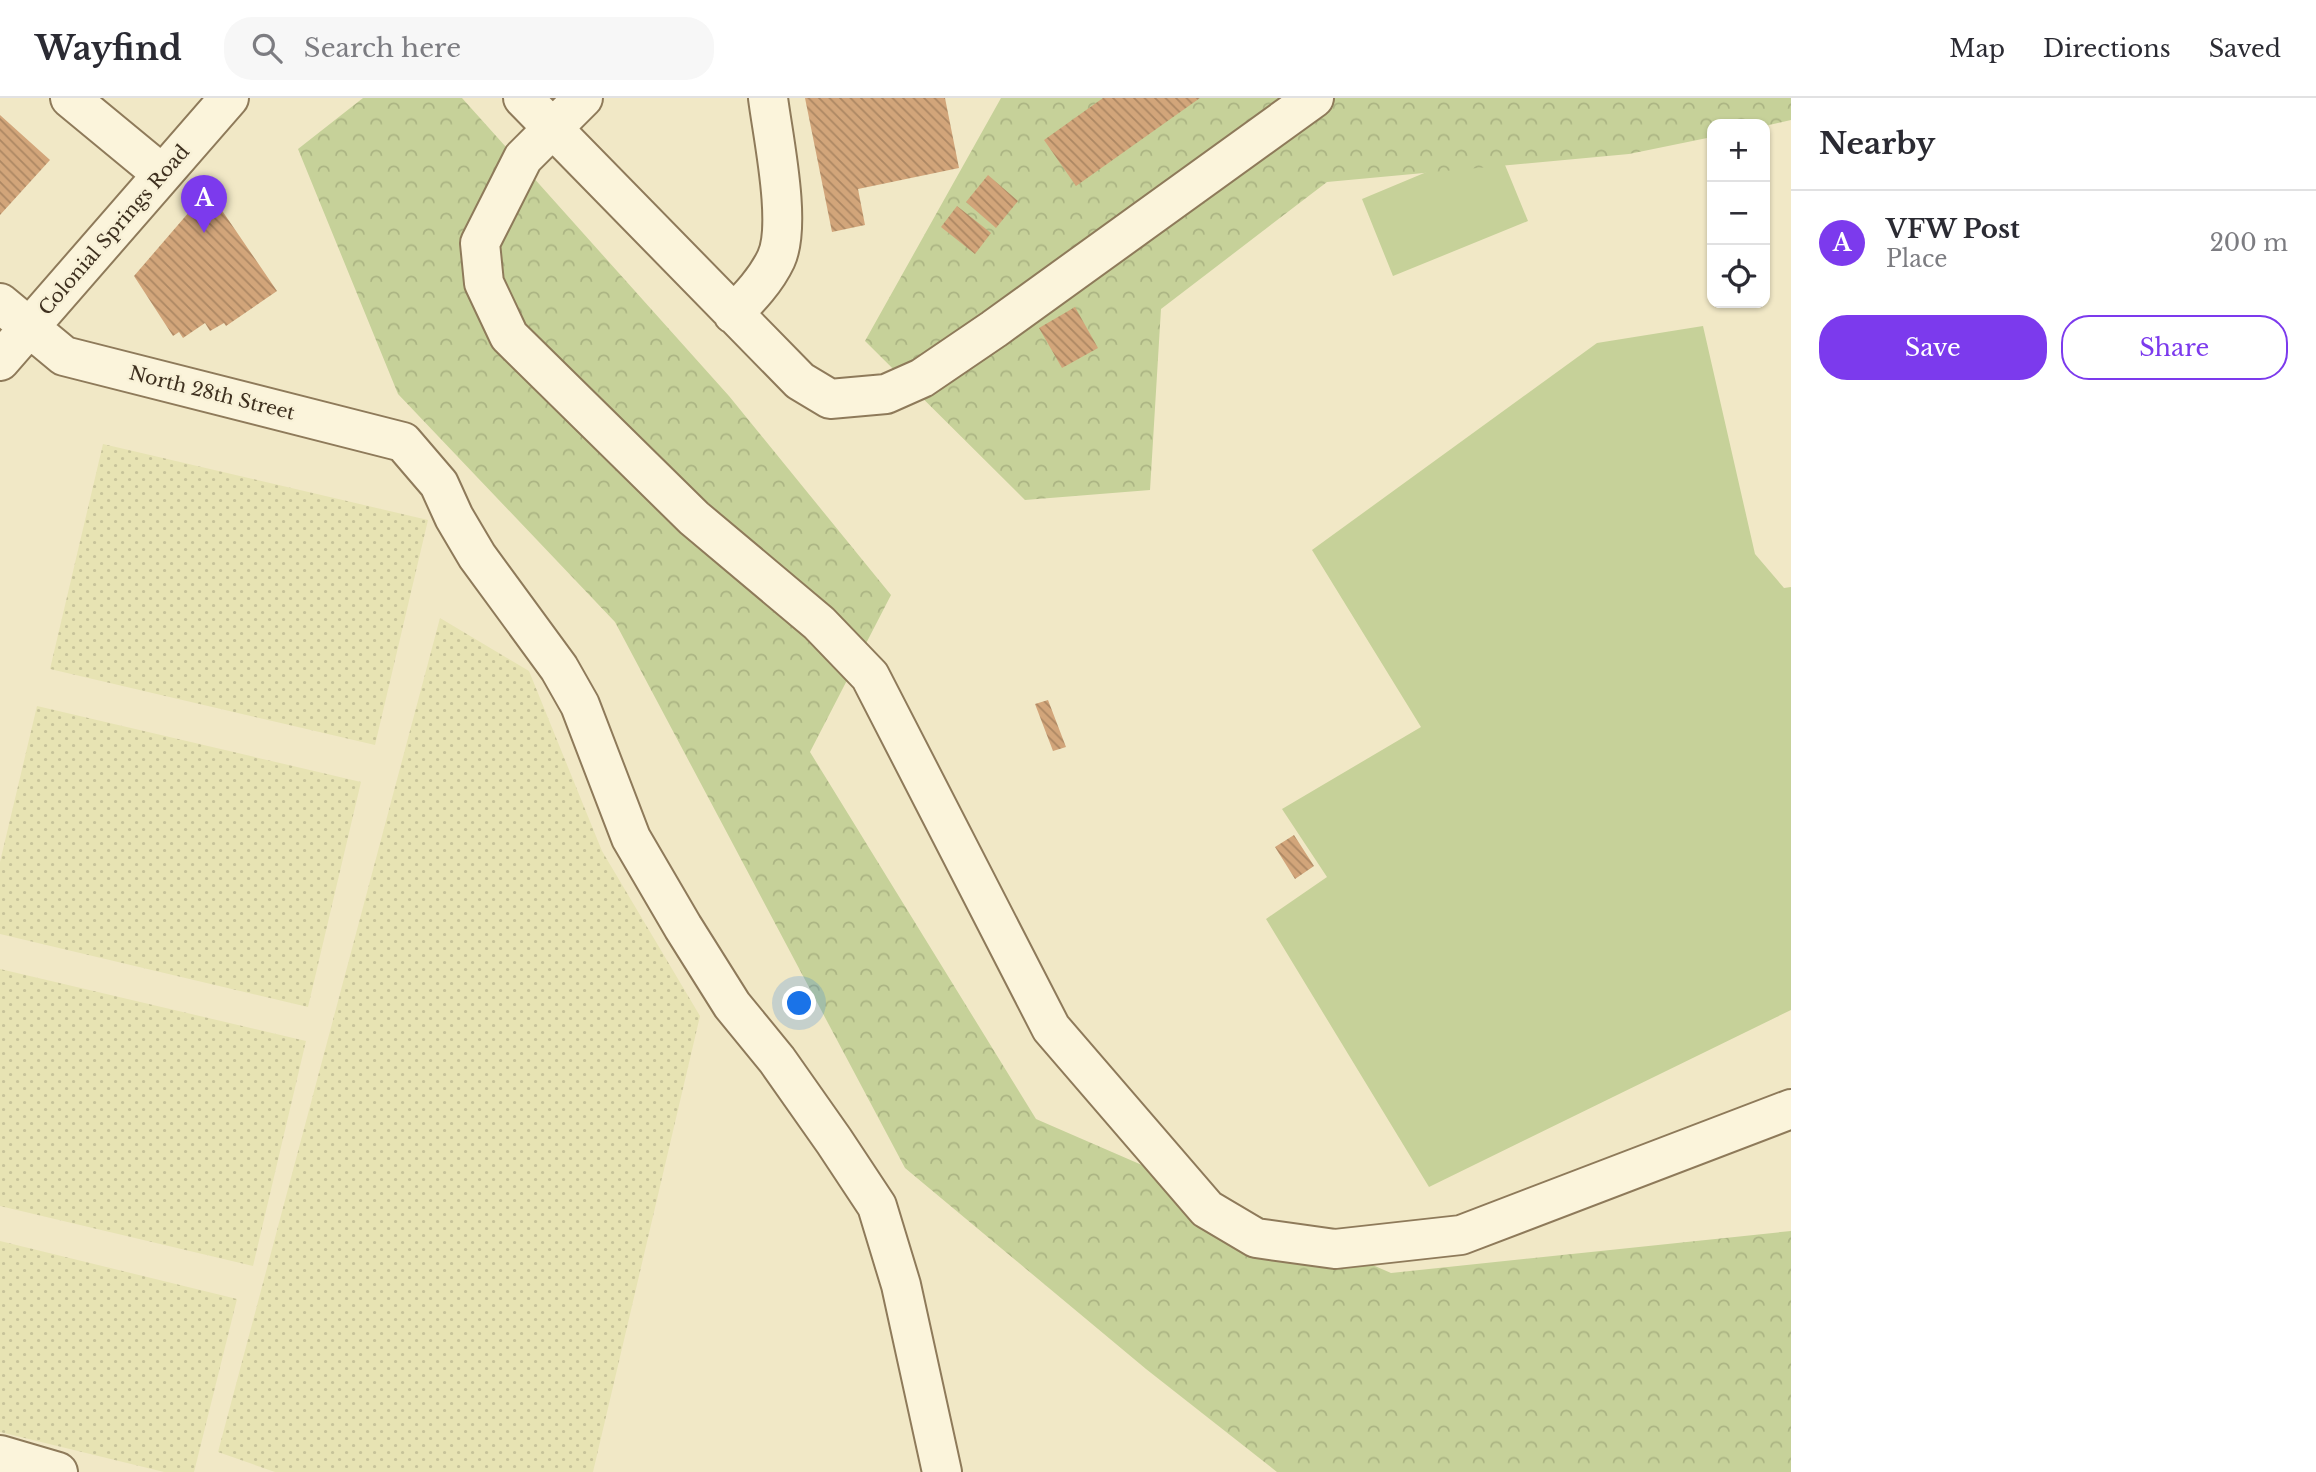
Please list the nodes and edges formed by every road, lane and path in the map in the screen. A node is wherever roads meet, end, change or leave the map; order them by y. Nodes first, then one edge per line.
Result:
1 (229, 98) edge
2 (523, 98) edge
3 (583, 98) edge
4 (768, 98) edge
5 (1314, 98) edge
6 (89, 102) edge
7 (554, 129) junction
8 (162, 174) junction
9 (0, 303) edge
10 (733, 314) junction
11 (29, 328) junction
12 (0, 361) edge
13 (1791, 1109) edge
14 (0, 1455) edge
15 (58, 1472) edge
16 (942, 1472) edge

1 - 8 street, Colonial Springs Road
2 - 7 street
3 - 7 street
4 - 10 street
5 - 10 street
6 - 8 street
7 - 10 street
7 - 13 street
8 - 11 street, Colonial Springs Road
9 - 11 street, North 28th Street
11 - 12 street, Colonial Springs Road
11 - 16 street, North 28th Street
14 - 15 street

